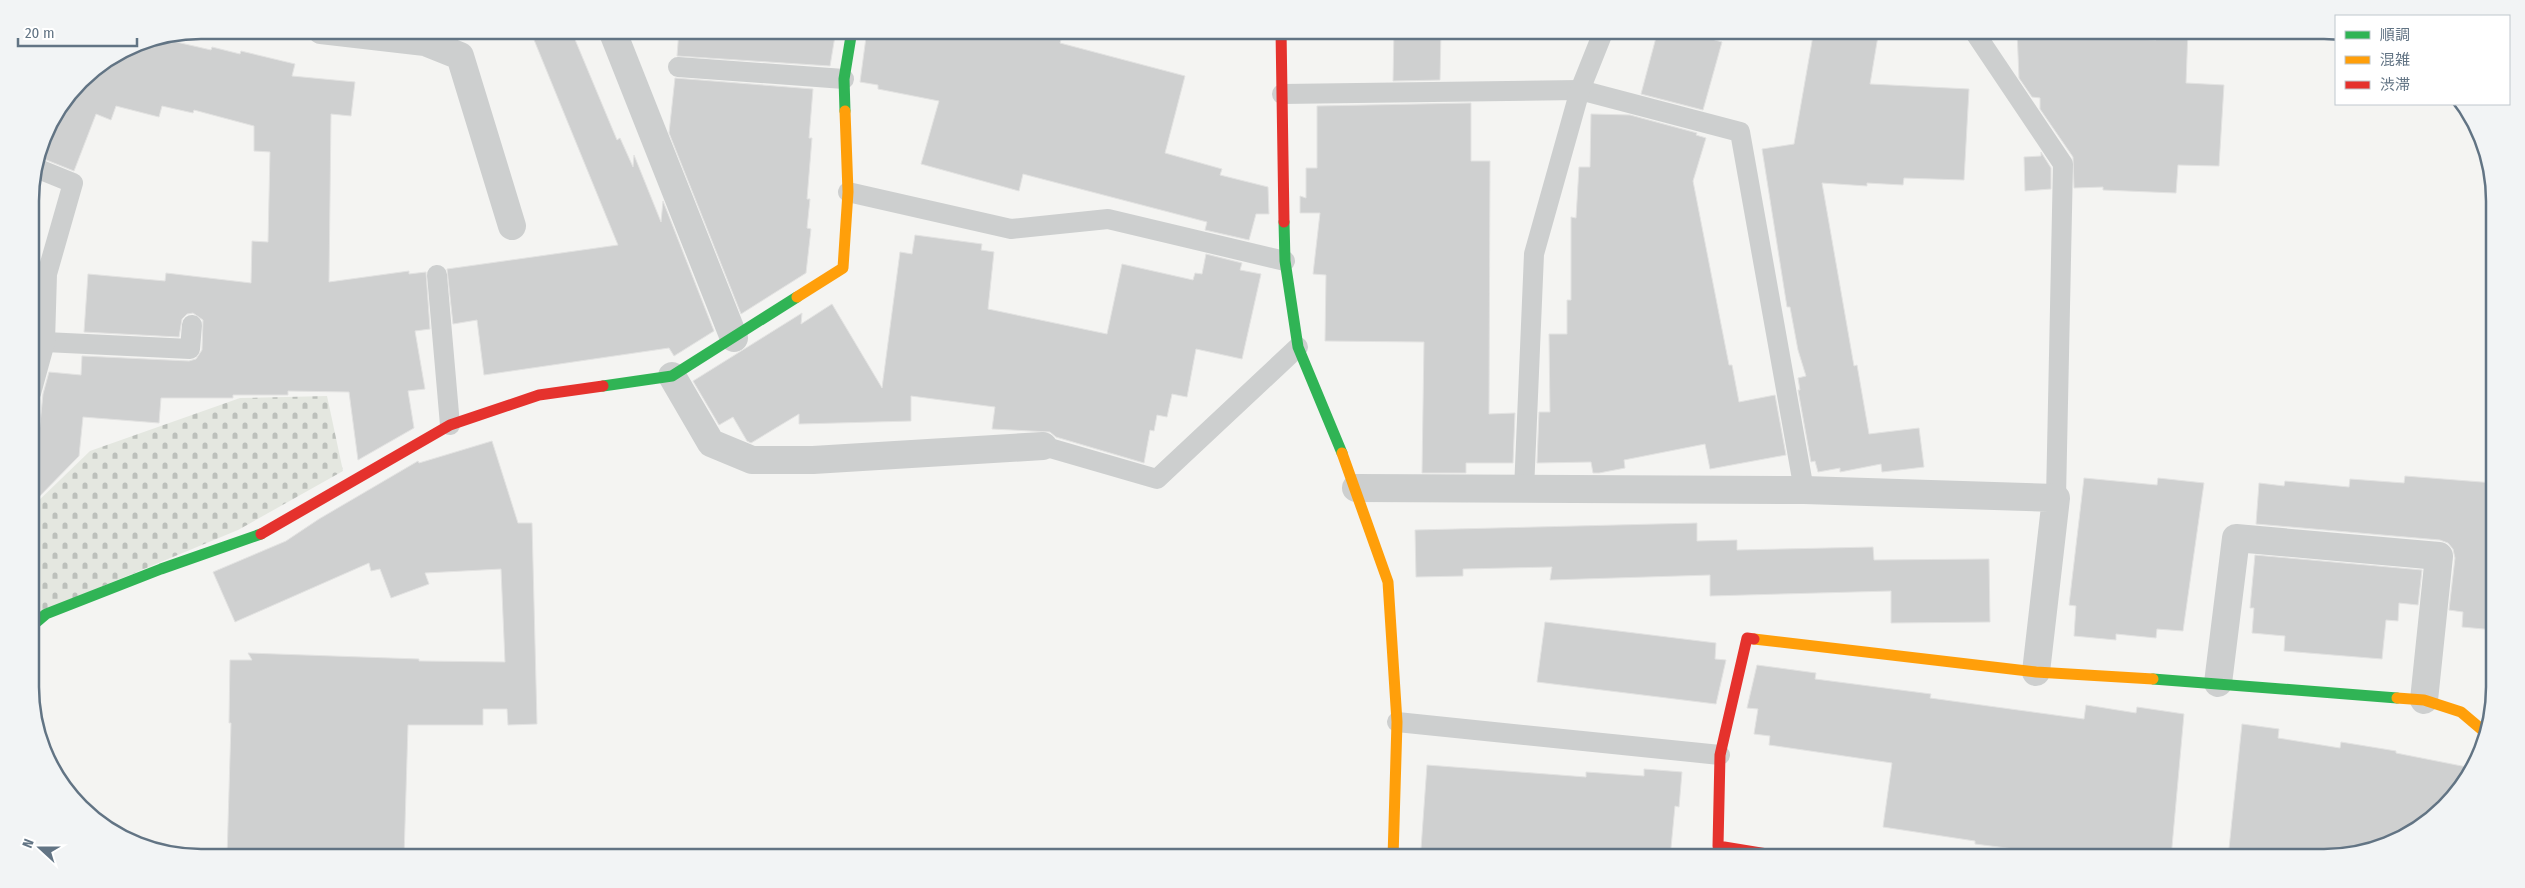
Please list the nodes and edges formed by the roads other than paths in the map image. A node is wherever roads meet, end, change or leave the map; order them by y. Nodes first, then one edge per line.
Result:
1 (399, 39) edge
2 (616, 39) edge
3 (851, 39) edge
4 (1281, 39) edge
5 (1600, 39) edge
6 (1979, 39) edge
7 (678, 67) dead end
8 (844, 79) junction
9 (1580, 90) junction
10 (1282, 94) junction
11 (42, 170) edge
12 (848, 192) junction
13 (512, 226) dead end
14 (1285, 261) junction
15 (437, 275) dead end
16 (192, 325) dead end
17 (734, 338) junction
18 (45, 342) junction
19 (1298, 347) junction
20 (39, 366) edge
21 (672, 376) junction
22 (450, 425) junction
23 (1042, 446) joint
24 (1356, 488) junction
25 (1524, 490) junction
26 (1804, 490) junction
27 (2056, 498) junction
28 (39, 620) edge
29 (2036, 672) junction
30 (2218, 683) junction
31 (2424, 700) junction
32 (1397, 722) junction
33 (2481, 729) edge
34 (1720, 755) junction
35 (1393, 849) edge
36 (1736, 849) edge

1 - 13 street
2 - 17 street
3 - 8 street
4 - 10 street
5 - 9 lane
6 - 27 lane
7 - 8 lane
8 - 12 street
9 - 10 lane
9 - 25 lane
9 - 26 lane
10 - 14 street
11 - 18 lane
12 - 14 lane
12 - 17 street
14 - 19 street
15 - 22 lane
16 - 18 lane
17 - 21 street
18 - 20 lane
19 - 23 lane
19 - 24 street
21 - 22 street
21 - 23 street
22 - 28 street
24 - 25 street
24 - 32 street
25 - 26 street
26 - 27 street
27 - 29 street
29 - 30 street
29 - 34 street
30 - 31 street
30 - 31 street
31 - 33 street
32 - 34 lane
32 - 35 street
34 - 36 street

